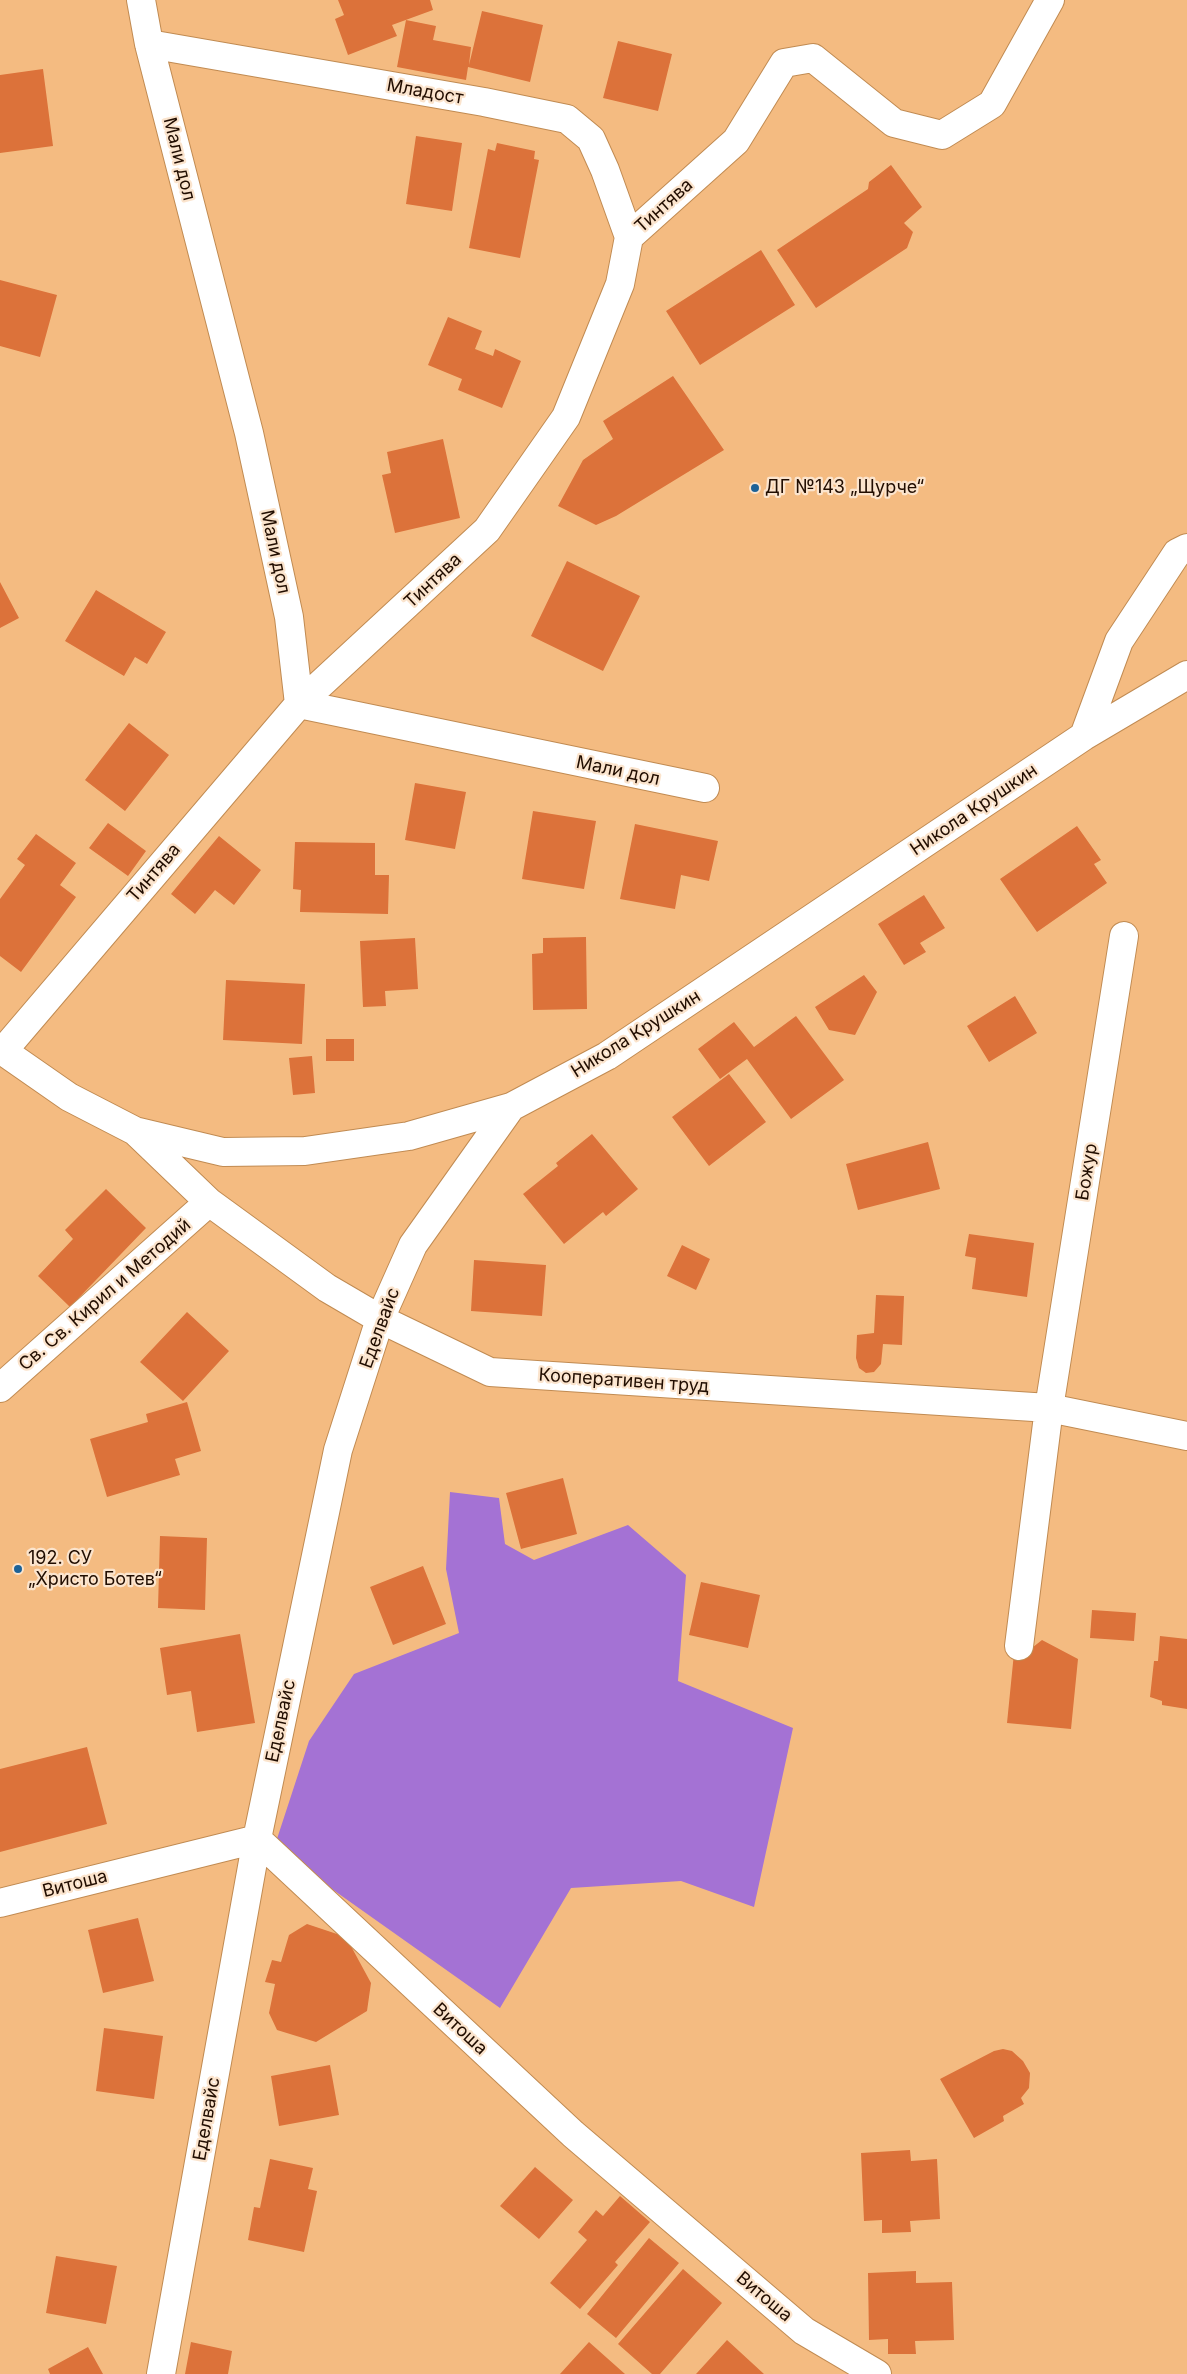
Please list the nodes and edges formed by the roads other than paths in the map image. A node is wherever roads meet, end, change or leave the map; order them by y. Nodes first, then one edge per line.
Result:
1 (141, 0) edge
2 (1050, 0) edge
3 (149, 44) junction
4 (629, 237) junction
5 (1187, 548) edge
6 (1187, 674) edge
7 (299, 704) junction
8 (1084, 736) junction
9 (705, 788) dead end
10 (1124, 936) dead end
11 (1, 1050) edge
12 (511, 1107) junction
13 (135, 1131) junction
14 (209, 1202) junction
15 (380, 1319) junction
16 (0, 1388) edge
17 (1049, 1408) junction
18 (1187, 1436) edge
19 (1018, 1646) dead end
20 (257, 1839) junction
21 (0, 1902) edge
22 (161, 2374) edge
23 (877, 2374) edge

1 - 3 street, Мали дол
2 - 4 street, Тинтява
3 - 4 street, Младост
3 - 7 street, Мали дол
4 - 7 street, Тинтява
5 - 8 street
6 - 8 street, Никола Крушкин
7 - 9 street, Мали дол
7 - 11 street, Тинтява
8 - 12 street, Никола Крушкин
10 - 17 street, Божур
11 - 13 street, Никола Крушкин
12 - 13 street, Никола Крушкин
12 - 15 street, Еделвайс
13 - 14 street, Кооперативен труд
14 - 15 street, Кооперативен труд
14 - 16 street, Св. Св. Кирил и Методий
15 - 17 street, Кооперативен труд
15 - 20 street, Еделвайс
17 - 18 street, Кооперативен труд
17 - 19 street, Божур
20 - 21 street, Витоша
20 - 22 street, Еделвайс
20 - 23 street, Витоша

